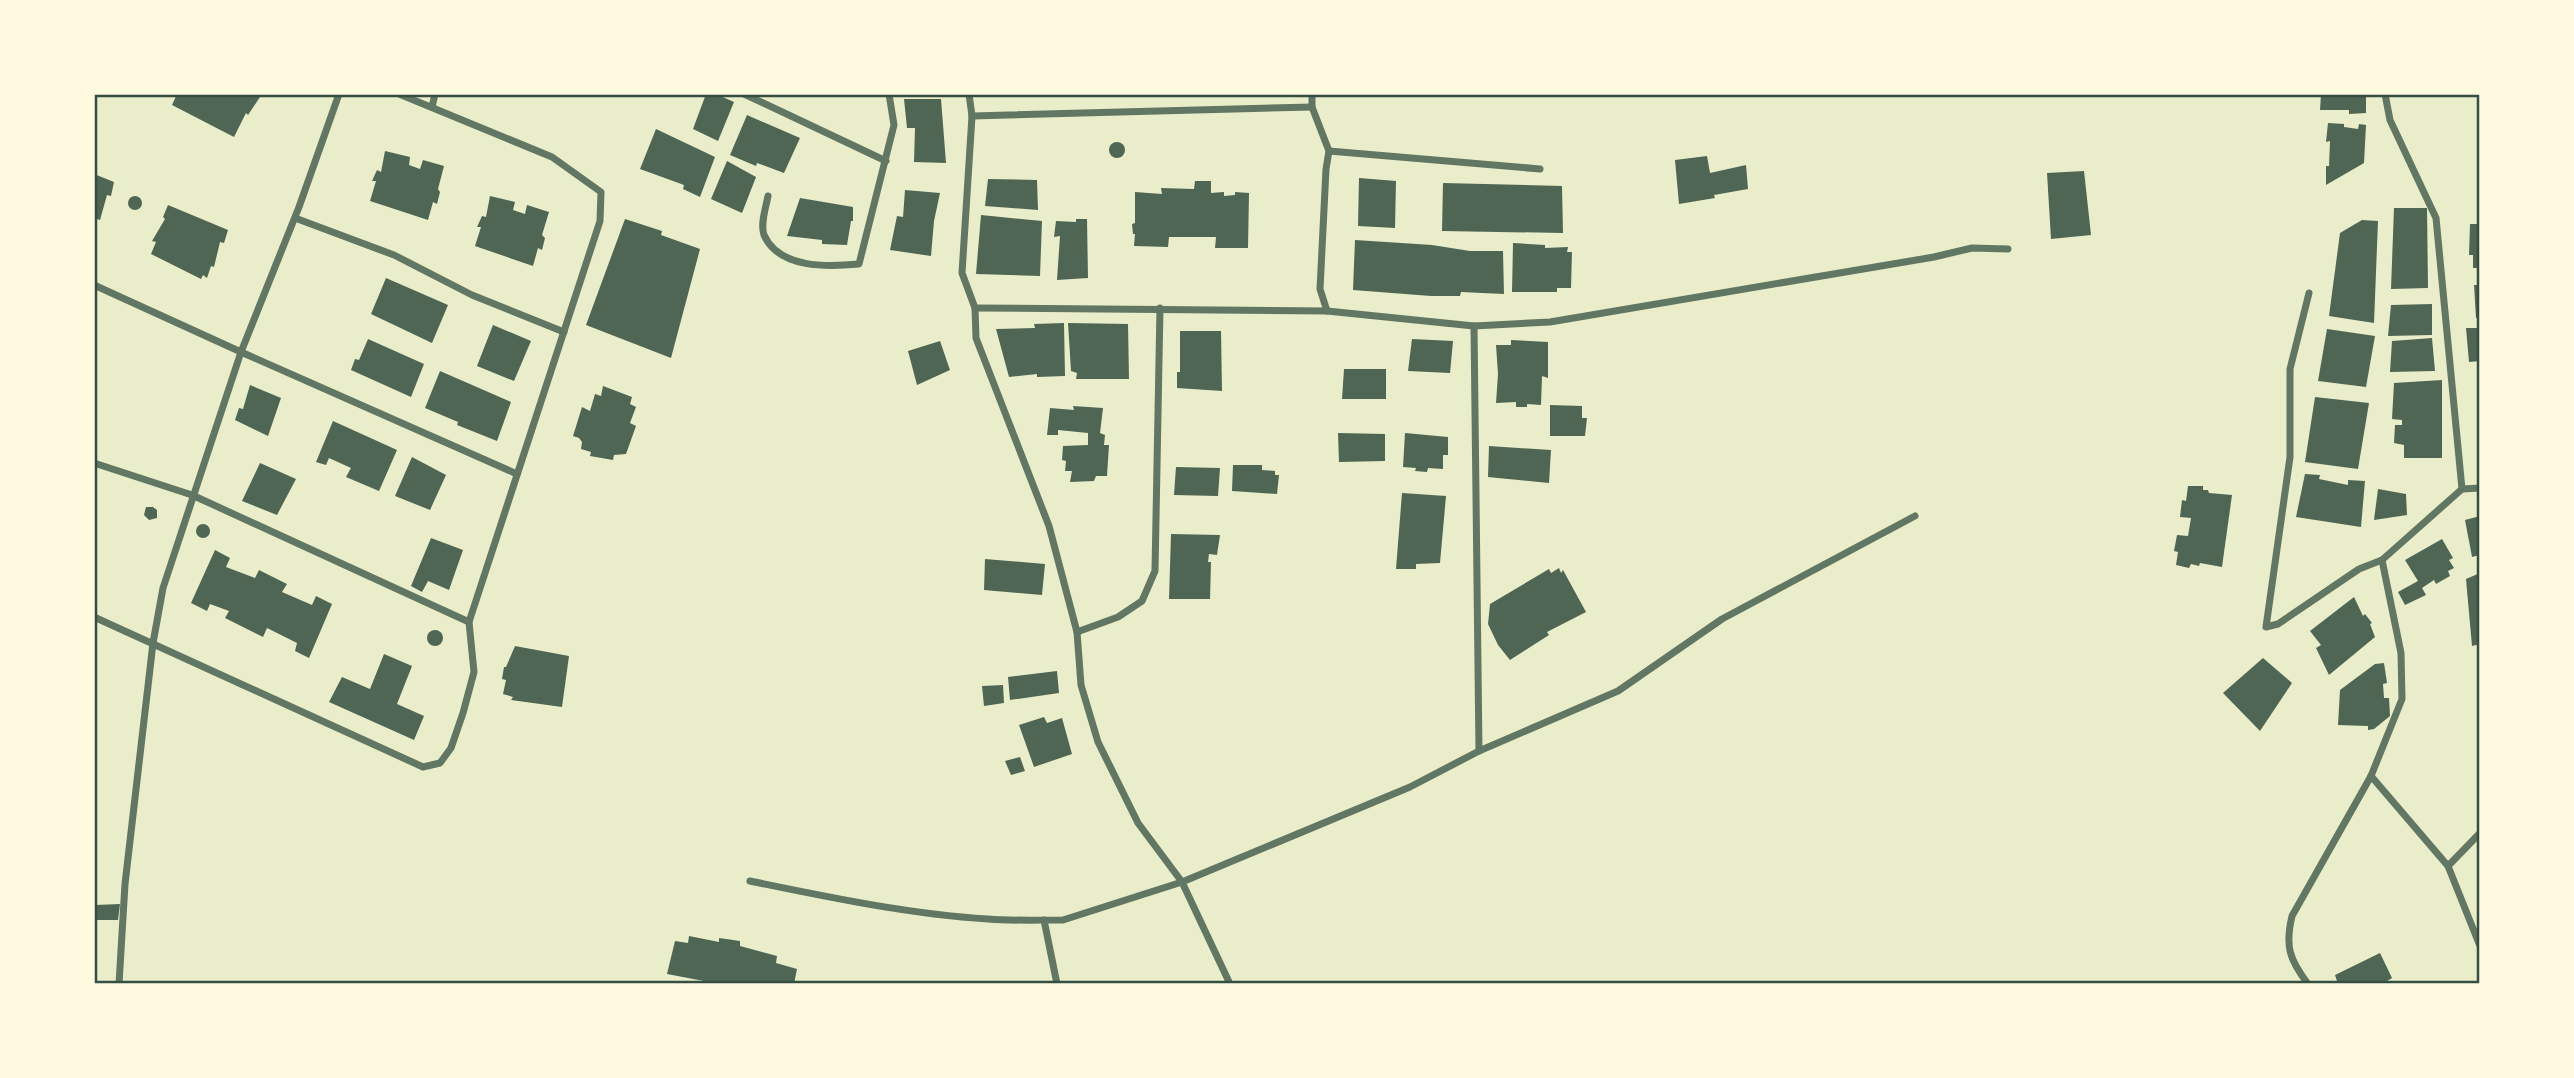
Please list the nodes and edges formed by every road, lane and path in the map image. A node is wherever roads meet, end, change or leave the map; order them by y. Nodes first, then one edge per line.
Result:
1 (340, 94) edge
2 (399, 94) edge
3 (435, 94) edge
4 (744, 94) edge
5 (889, 94) edge
6 (969, 94) edge
7 (1312, 94) edge
8 (2385, 94) edge
9 (432, 107) junction
10 (1312, 107) junction
11 (972, 116) junction
12 (1329, 151) junction
13 (886, 161) junction
14 (1540, 169) dead end
15 (768, 197) dead end
16 (295, 218) junction
17 (2008, 249) dead end
18 (94, 285) edge
19 (2309, 293) dead end
20 (975, 308) junction
21 (1160, 308) junction
22 (1327, 311) junction
23 (1474, 326) junction
24 (564, 332) junction
25 (241, 352) junction
26 (94, 463) edge
27 (517, 474) junction
28 (2480, 488) edge
29 (2462, 489) junction
30 (192, 495) junction
31 (1915, 516) dead end
32 (2382, 560) junction
33 (94, 617) edge
34 (469, 622) junction
35 (1077, 632) junction
36 (153, 643) junction
37 (1479, 751) junction
38 (2371, 776) junction
39 (2480, 833) edge
40 (2448, 866) junction
41 (750, 881) dead end
42 (1182, 882) junction
43 (1044, 920) junction
44 (2480, 946) edge
45 (119, 984) edge
46 (1057, 984) edge
47 (1230, 984) edge
48 (2308, 984) edge

1 - 16 street
2 - 9 street
3 - 9 street
4 - 13 street
5 - 13 street
6 - 11 street
7 - 10 street
8 - 29 street
9 - 24 street
10 - 11 street
10 - 12 street
11 - 20 street
12 - 14 street
12 - 22 street
13 - 15 street
16 - 24 street
16 - 25 street
17 - 23 street
18 - 25 street
19 - 32 street
20 - 21 street
20 - 35 street
21 - 22 street
21 - 35 street
22 - 23 street
23 - 37 street
24 - 27 street
25 - 27 street
25 - 30 street
26 - 30 street
27 - 34 street
28 - 29 street
29 - 32 street
30 - 34 street
30 - 36 street
31 - 37 street
32 - 38 street
33 - 36 street
34 - 36 street
35 - 42 street
36 - 45 street
37 - 42 street
38 - 40 street
38 - 48 street
39 - 40 street
40 - 44 street
41 - 43 street
42 - 43 street
42 - 47 street
43 - 46 street

